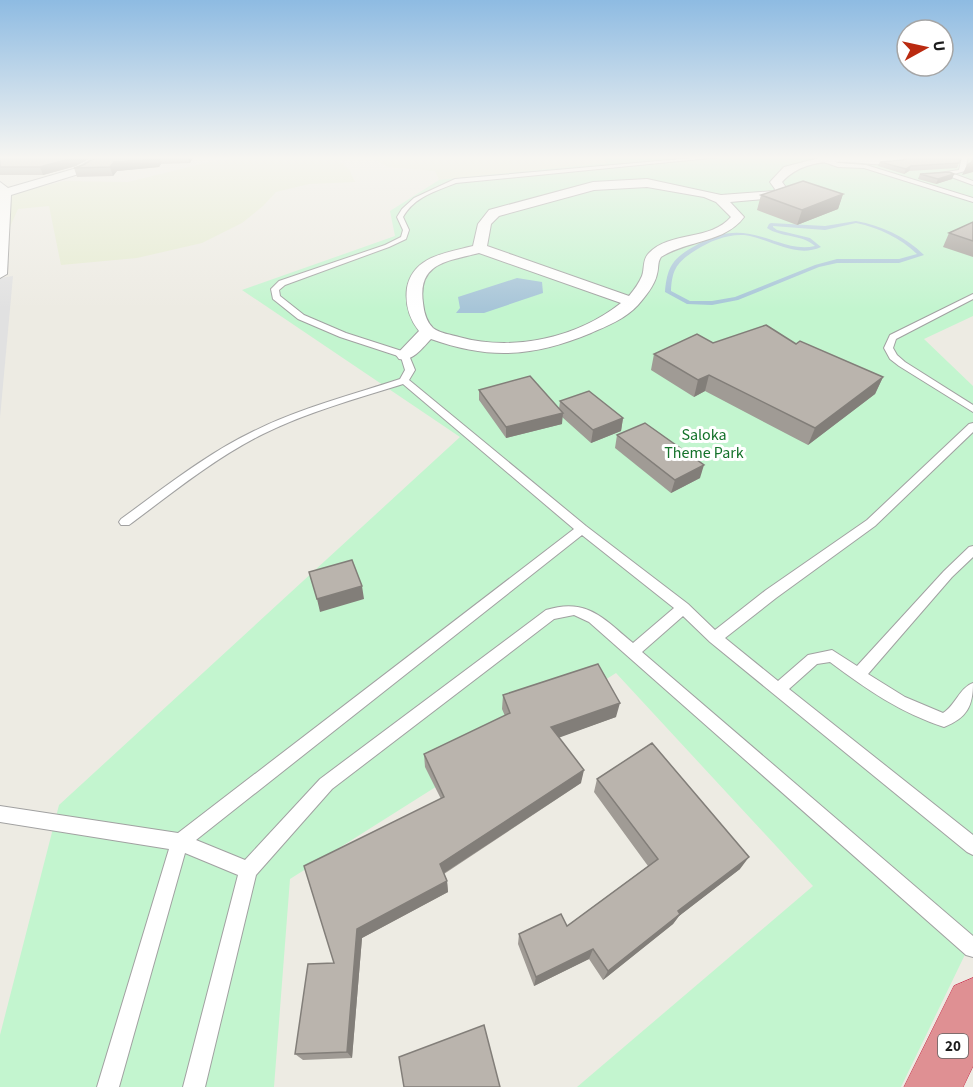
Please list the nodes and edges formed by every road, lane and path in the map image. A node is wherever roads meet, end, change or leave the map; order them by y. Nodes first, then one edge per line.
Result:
1 (2, 208) edge
2 (403, 208) edge
3 (513, 208) edge
4 (729, 208) edge
5 (480, 248) junction
6 (0, 274) edge
7 (973, 296) edge
8 (632, 302) junction
9 (428, 332) junction
10 (405, 355) junction
11 (404, 381) junction
12 (973, 409) edge
13 (973, 426) edge
14 (125, 522) dead end
15 (582, 529) junction
16 (973, 550) edge
17 (683, 608) junction
18 (715, 638) junction
19 (632, 652) junction
20 (858, 675) junction
21 (779, 689) junction
22 (973, 689) edge
23 (0, 814) edge
24 (180, 842) junction
25 (973, 846) edge
26 (248, 870) junction
27 (973, 948) edge
28 (973, 1005) edge
29 (108, 1087) edge
30 (194, 1087) edge
31 (933, 1087) edge

1 - 6 street
2 - 10 lane
3 - 5 street
4 - 8 street
5 - 8 street
5 - 9 street
7 - 12 lane
8 - 9 street
9 - 10 street
10 - 11 lane
11 - 14 lane
11 - 15 lane
13 - 18 lane
15 - 17 lane
15 - 24 lane
16 - 20 lane
17 - 18 lane
17 - 19 lane
18 - 21 lane
19 - 26 lane
19 - 27 lane
20 - 21 lane
20 - 22 lane
21 - 25 lane
23 - 24 lane
24 - 26 lane
24 - 29 lane
26 - 30 lane
28 - 31 highway, 20

